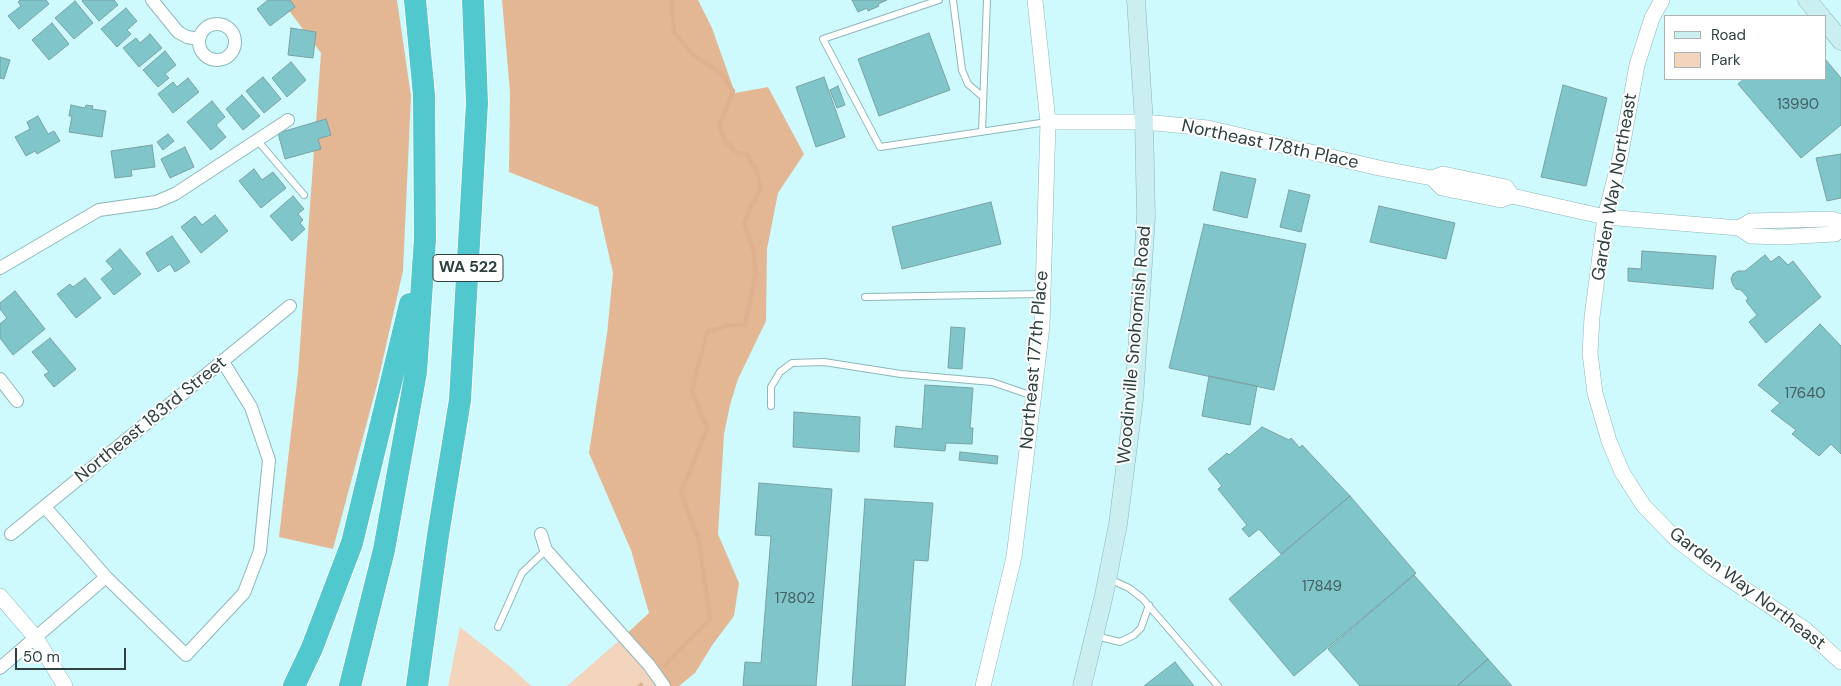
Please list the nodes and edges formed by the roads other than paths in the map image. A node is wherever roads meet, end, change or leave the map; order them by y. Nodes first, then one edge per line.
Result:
1 (152, 0) edge
2 (415, 0) edge
3 (473, 0) edge
4 (939, 0) edge
5 (953, 0) edge
6 (987, 0) edge
7 (1035, 0) edge
8 (1136, 0) edge
9 (1662, 0) edge
10 (1807, 0) edge
11 (1820, 15) edge
12 (1826, 22) edge
13 (199, 39) dead end
14 (1841, 41) edge
15 (983, 98) junction
16 (288, 120) dead end
17 (1048, 122) junction
18 (1144, 122) junction
19 (982, 132) junction
20 (258, 140) junction
21 (304, 195) dead end
22 (1605, 217) junction
23 (1841, 222) edge
24 (1739, 228) junction
25 (1841, 228) edge
26 (425, 239) junction
27 (0, 268) edge
28 (1042, 294) junction
29 (865, 297) dead end
30 (290, 306) dead end
31 (223, 362) junction
32 (0, 379) edge
33 (1033, 396) junction
34 (17, 401) dead end
35 (771, 406) dead end
36 (45, 507) junction
37 (11, 534) dead end
38 (541, 534) dead end
39 (438, 535) junction
40 (546, 550) junction
41 (106, 577) junction
42 (1107, 579) junction
43 (0, 596) edge
44 (1149, 605) junction
45 (498, 626) dead end
46 (1095, 636) junction
47 (36, 638) junction
48 (1841, 662) edge
49 (0, 668) edge
50 (65, 686) edge
51 (294, 686) edge
52 (350, 686) edge
53 (401, 686) edge
54 (417, 686) edge
55 (664, 686) edge
56 (984, 686) edge
57 (1082, 686) edge
58 (1218, 686) edge

1 - 13 street
2 - 26 highway, WA 522
3 - 39 highway, WA 522
4 - 19 lane
5 - 15 lane
6 - 15 lane
7 - 17 street, Northeast 177th Place
8 - 18 main road, Woodinville Snohomish Road
9 - 22 street, Garden Way Northeast
10 - 11 main road
12 - 14 main road
15 - 19 lane
16 - 20 street
17 - 18 street, Northeast 178th Place
17 - 19 lane
17 - 28 street, Northeast 177th Place
18 - 22 street, Northeast 178th Place
18 - 42 main road, Woodinville Snohomish Road
20 - 21 lane
20 - 27 street
22 - 24 street, Northeast 178th Place
22 - 48 street, Garden Way Northeast
23 - 24 street
24 - 25 street
26 - 51 highway
26 - 52 highway, WA 522
28 - 29 lane
28 - 33 street, Northeast 177th Place
30 - 31 street, Northeast 183rd Street
31 - 36 street, Northeast 183rd Street
31 - 41 street
32 - 34 street
33 - 35 lane
33 - 56 street, Northeast 177th Place
36 - 37 street, Northeast 183rd Street
36 - 41 street
38 - 40 street
39 - 53 highway, WA 522
39 - 54 highway
40 - 45 lane
40 - 55 street
41 - 47 street
42 - 44 lane
42 - 46 main road, Woodinville Snohomish Road
43 - 47 street
44 - 46 lane
44 - 58 lane
46 - 57 main road, Woodinville Snohomish Road
47 - 49 street
47 - 50 street

